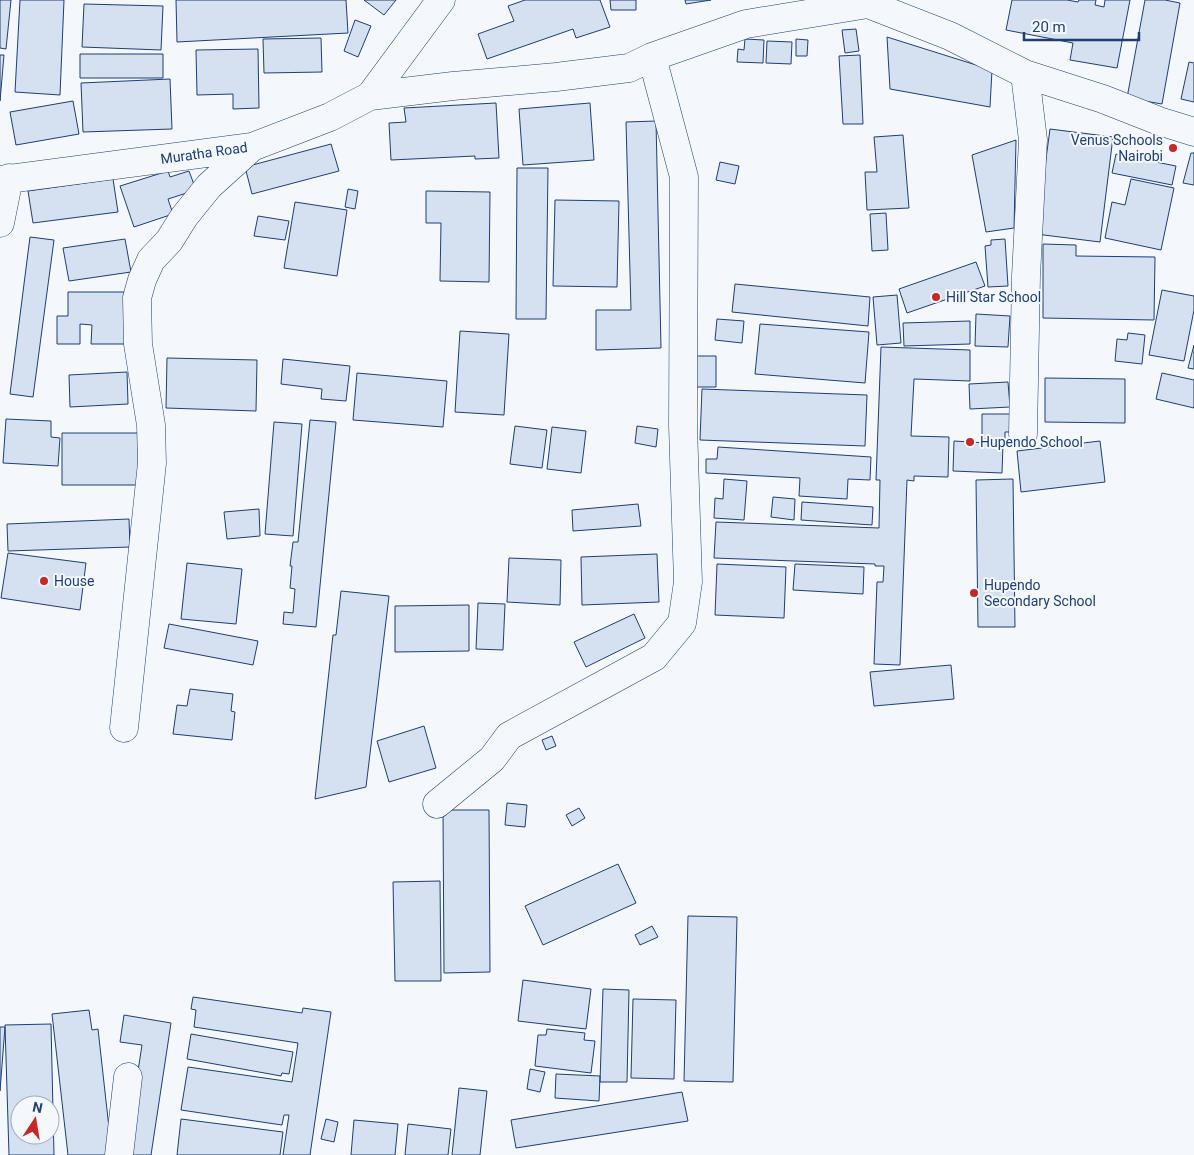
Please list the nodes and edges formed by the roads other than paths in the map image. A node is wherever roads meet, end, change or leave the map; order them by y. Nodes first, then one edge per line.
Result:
1 (441, 0) edge
2 (872, 2) edge
3 (652, 57) junction
4 (1024, 74) junction
5 (370, 96) junction
6 (1194, 132) edge
7 (252, 147) junction
8 (4, 179) edge
9 (0, 223) edge
10 (1023, 434) dead end
11 (124, 728) dead end
12 (437, 804) dead end
13 (128, 1077) dead end
14 (119, 1155) edge

1 - 5 street, Muratha Road
2 - 3 street
2 - 4 street
3 - 5 street
3 - 12 street
4 - 6 street
4 - 10 street
5 - 7 street, Muratha Road
7 - 8 street, Muratha Road
7 - 11 street
8 - 9 street
13 - 14 street

